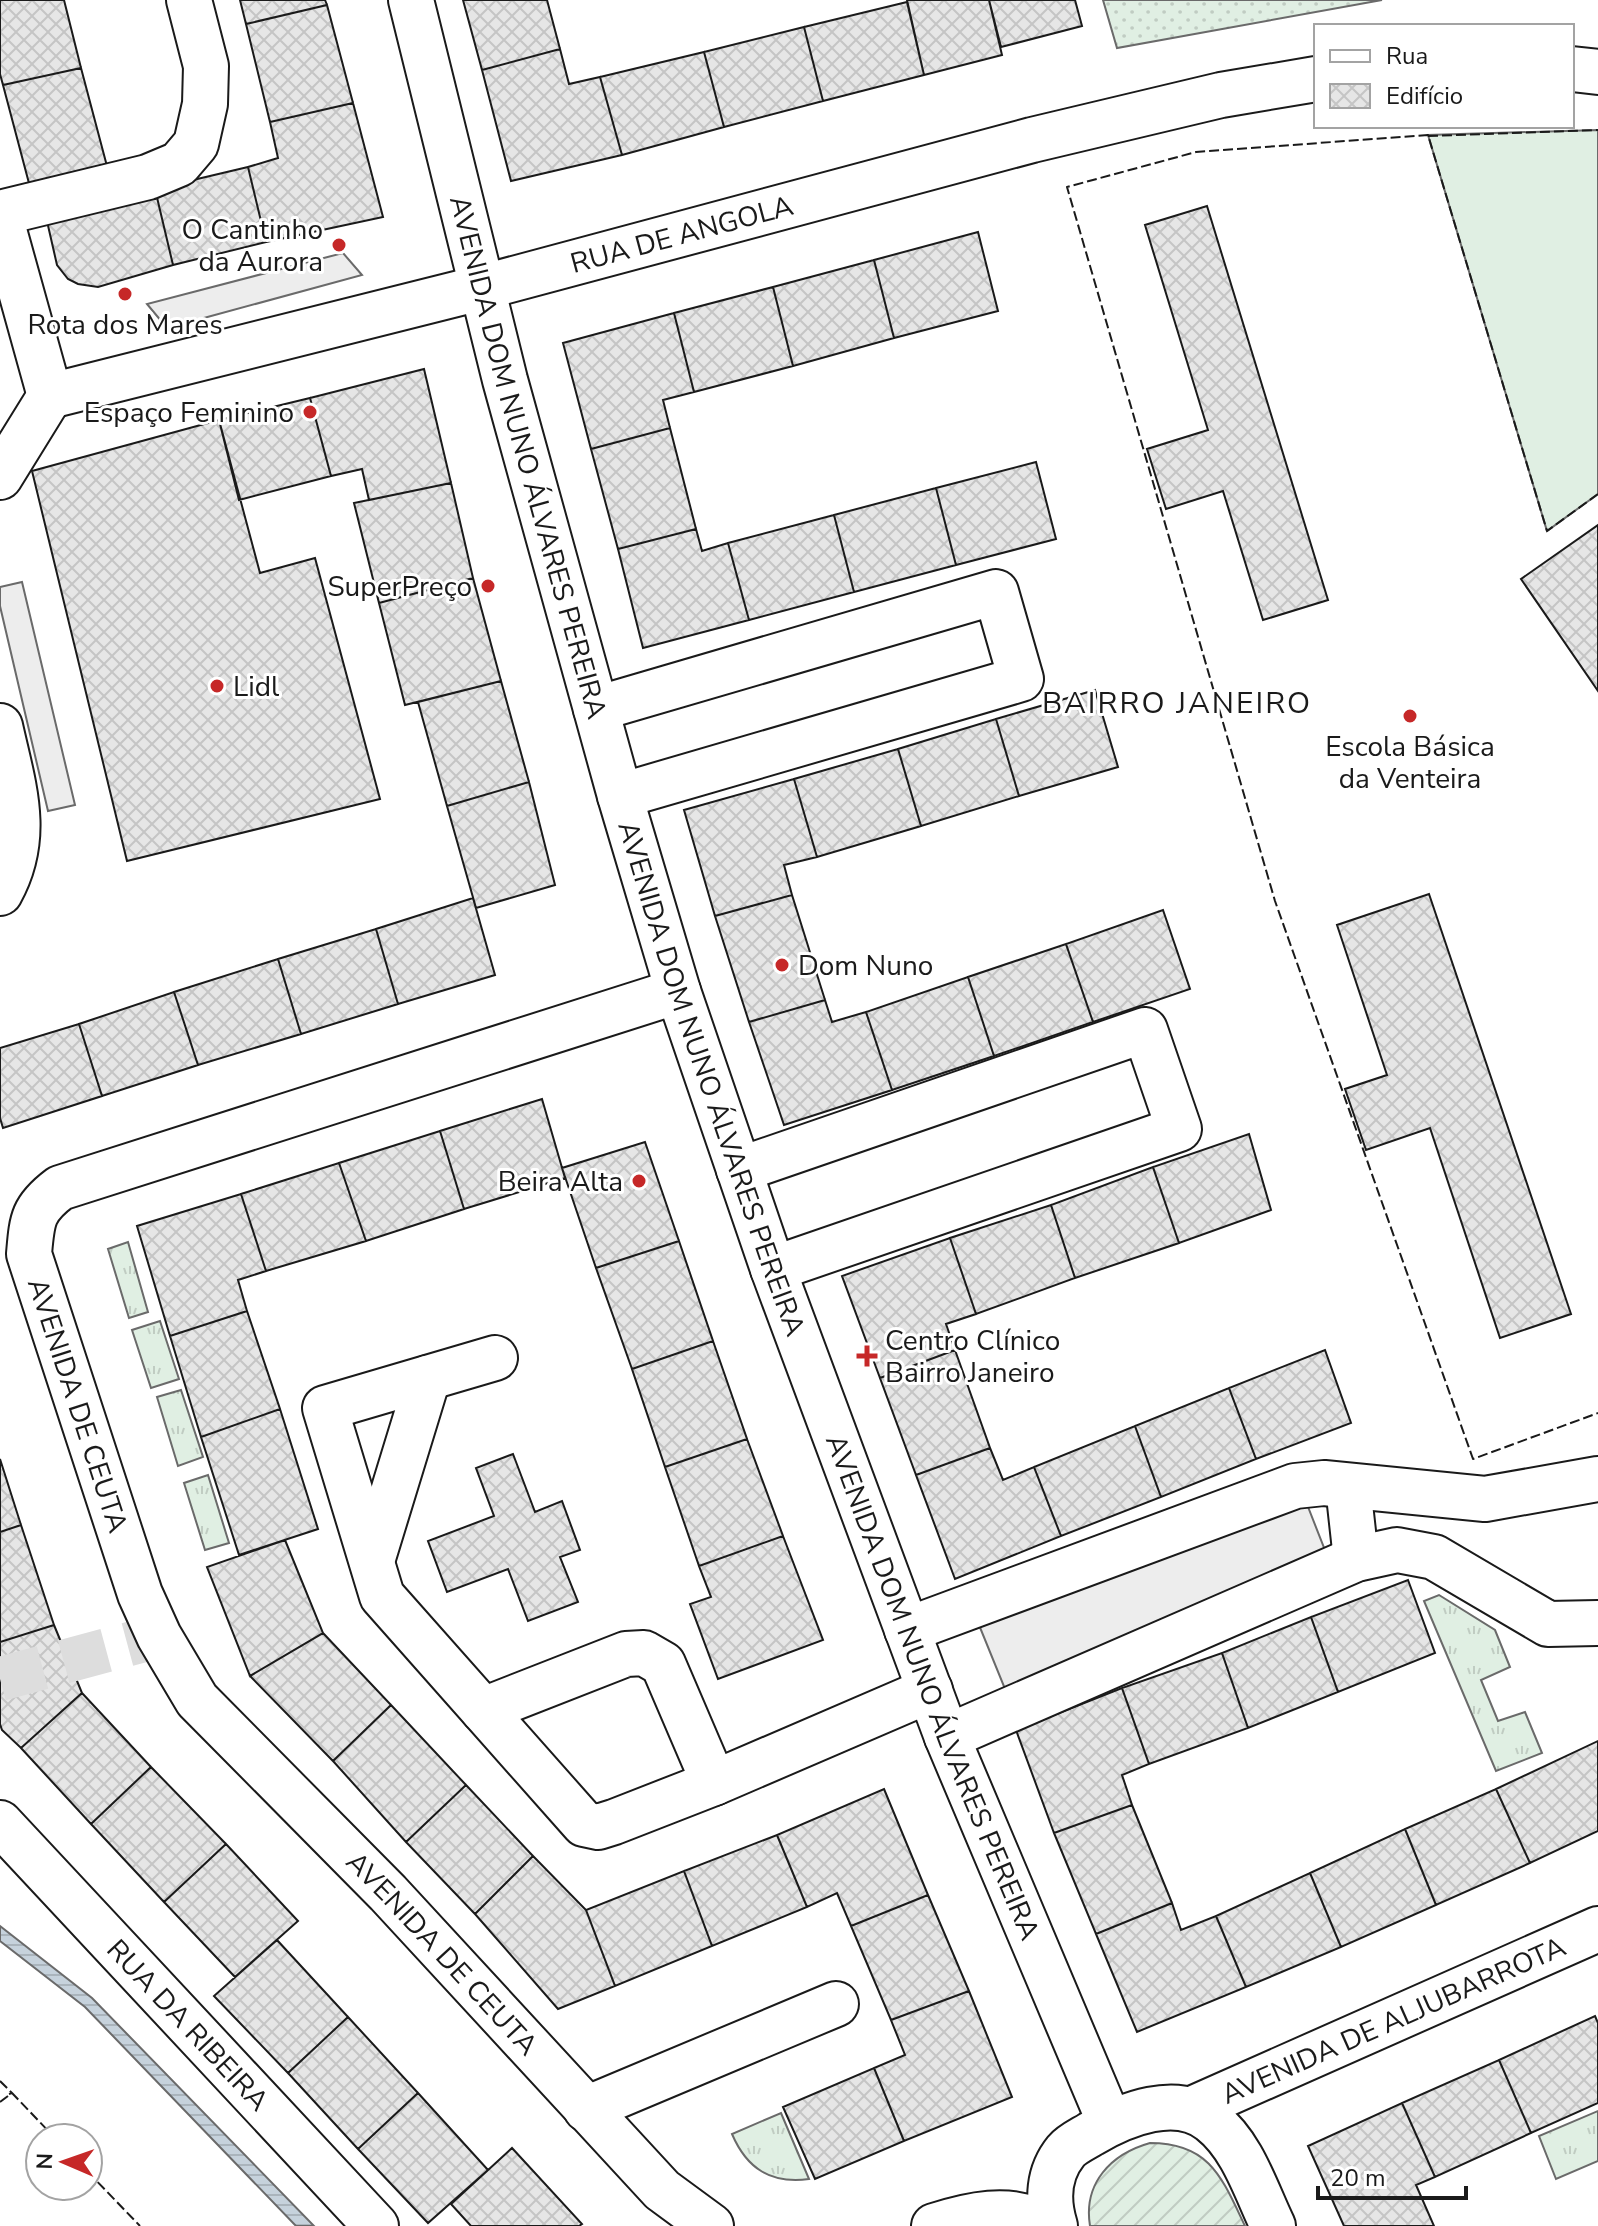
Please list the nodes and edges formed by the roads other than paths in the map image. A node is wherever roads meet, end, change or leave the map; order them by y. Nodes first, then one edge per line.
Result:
1 (189, 0) edge
2 (411, 0) edge
3 (1574, 69) edge
4 (1598, 72) edge
5 (1314, 79) edge
6 (0, 214) edge
7 (480, 288) junction
8 (50, 396) junction
9 (0, 477) edge
10 (596, 709) junction
11 (0, 726) edge
12 (620, 796) junction
13 (0, 893) edge
14 (678, 991) junction
15 (739, 1170) junction
16 (773, 1269) junction
17 (495, 1358) dead end
18 (428, 1378) junction
19 (1598, 1479) edge
20 (1348, 1486) junction
21 (1356, 1559) junction
22 (372, 1561) junction
23 (1598, 1623) edge
24 (907, 1630) junction
25 (930, 1690) junction
26 (483, 1710) junction
27 (947, 1737) junction
28 (714, 1783) junction
29 (0, 1823) edge
30 (1597, 1931) edge
31 (836, 2004) dead end
32 (586, 2109) junction
33 (1192, 2109) junction
34 (1110, 2123) junction
35 (376, 2226) edge
36 (711, 2226) edge
37 (934, 2226) edge
38 (1042, 2226) edge
39 (1055, 2226) edge
40 (1273, 2226) edge

1 - 6 street
2 - 7 street, AVENIDA DOM NUNO ÁLVARES PEREIRA
3 - 4 street
5 - 7 street, RUA DE ANGOLA
6 - 8 street
7 - 8 street, RUA DE ANGOLA
7 - 10 street, AVENIDA DOM NUNO ÁLVARES PEREIRA
8 - 9 street
10 - 12 street, AVENIDA DOM NUNO ÁLVARES PEREIRA
10 - 12 street
11 - 13 street
12 - 14 street, AVENIDA DOM NUNO ÁLVARES PEREIRA
14 - 15 street, AVENIDA DOM NUNO ÁLVARES PEREIRA
14 - 32 street, AVENIDA DE CEUTA
15 - 16 street, AVENIDA DOM NUNO ÁLVARES PEREIRA
15 - 16 street
16 - 24 street, AVENIDA DOM NUNO ÁLVARES PEREIRA
17 - 18 street
18 - 22 street
18 - 22 street
19 - 20 street
20 - 21 street
20 - 24 street
21 - 23 street
21 - 27 street
22 - 26 street
24 - 25 street, AVENIDA DOM NUNO ÁLVARES PEREIRA
25 - 27 street, AVENIDA DOM NUNO ÁLVARES PEREIRA
25 - 28 street
26 - 28 street
26 - 28 street
27 - 34 street, AVENIDA DOM NUNO ÁLVARES PEREIRA
29 - 35 street, RUA DA RIBEIRA
30 - 33 street, AVENIDA DE ALJUBARROTA
31 - 32 street
32 - 36 street, AVENIDA DE CEUTA
33 - 34 street
33 - 40 street
34 - 39 street
37 - 38 street

